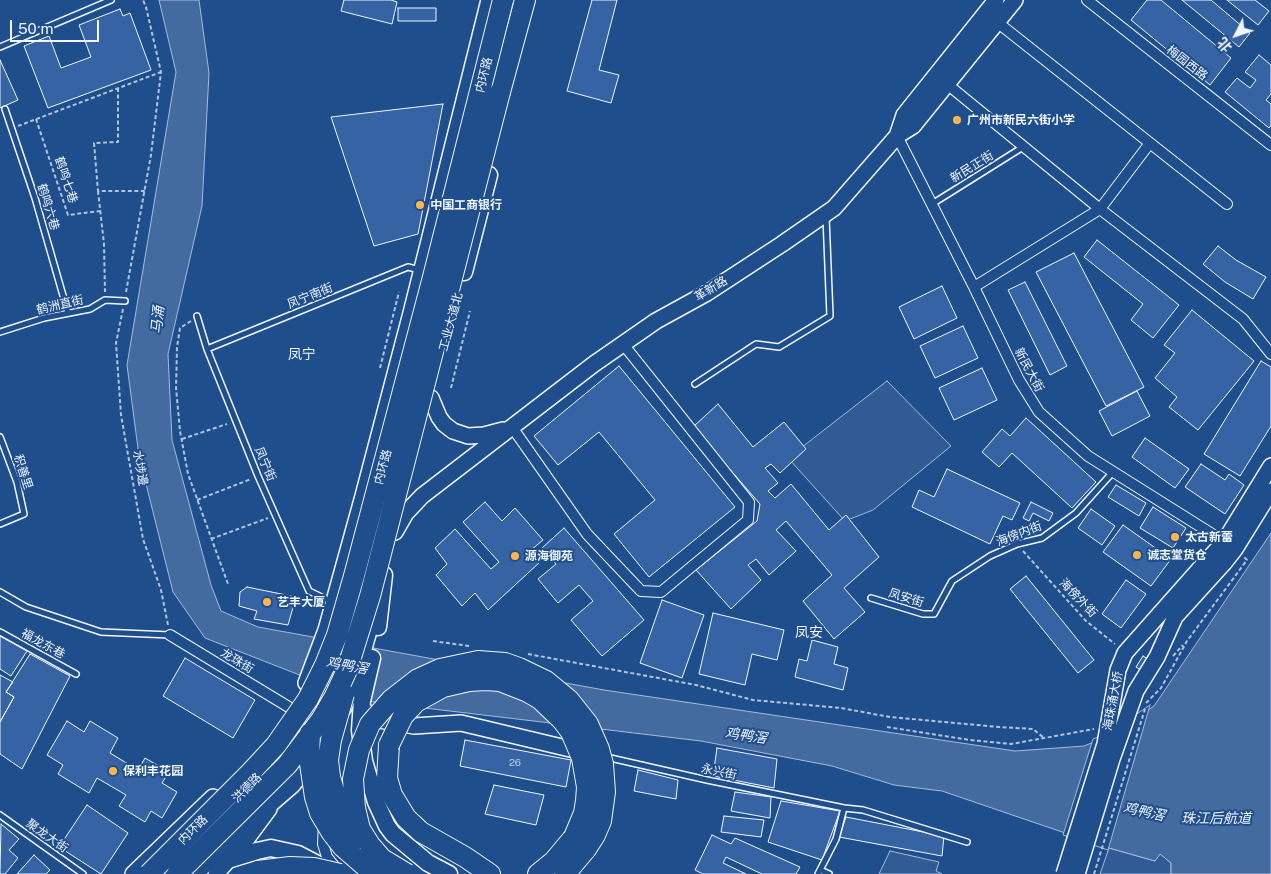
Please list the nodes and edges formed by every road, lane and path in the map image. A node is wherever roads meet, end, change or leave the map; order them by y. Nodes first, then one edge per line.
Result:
1 (111, 0) edge
2 (143, 0) edge
3 (489, 0) edge
4 (502, 0) edge
5 (512, 0) edge
6 (521, 0) edge
7 (526, 0) edge
8 (532, 0) edge
9 (996, 0) edge
10 (1014, 0) edge
11 (1087, 0) edge
12 (527, 21) junction
13 (997, 22) junction
14 (0, 47) edge
15 (161, 72) junction
16 (947, 84) junction
17 (118, 88) junction
18 (500, 92) junction
19 (5, 109) dead end
20 (36, 119) junction
21 (11, 128) junction
22 (897, 136) junction
23 (1150, 143) junction
24 (1024, 146) junction
25 (1271, 146) edge
26 (98, 191) junction
27 (145, 191) junction
28 (932, 204) junction
29 (1227, 204) dead end
30 (448, 209) junction
31 (1100, 209) junction
32 (100, 211) junction
33 (480, 211) junction
34 (826, 214) junction
35 (433, 271) junction
36 (463, 276) junction
37 (974, 287) junction
38 (399, 292) dead end
39 (105, 300) junction
40 (125, 301) junction
41 (470, 311) dead end
42 (68, 313) junction
43 (197, 316) joint
44 (0, 332) edge
45 (623, 344) junction
46 (207, 350) junction
47 (1271, 354) edge
48 (380, 368) dead end
49 (695, 384) dead end
50 (451, 388) dead end
51 (415, 393) junction
52 (431, 398) junction
53 (236, 421) junction
54 (512, 427) junction
55 (0, 437) edge
56 (182, 440) junction
57 (1271, 466) edge
58 (1113, 472) junction
59 (258, 476) junction
60 (1271, 492) edge
61 (197, 500) junction
62 (277, 515) junction
63 (0, 524) edge
64 (395, 532) junction
65 (211, 539) junction
66 (1016, 544) junction
67 (1229, 545) junction
68 (1218, 559) junction
69 (228, 584) dead end
70 (0, 592) edge
71 (871, 598) dead end
72 (334, 603) junction
73 (934, 614) joint
74 (0, 632) edge
75 (170, 635) junction
76 (350, 638) junction
77 (433, 641) dead end
78 (1187, 641) junction
79 (471, 646) dead end
80 (1119, 648) dead end
81 (526, 654) dead end
82 (1172, 656) dead end
83 (76, 674) dead end
84 (317, 689) junction
85 (1150, 690) dead end
86 (354, 700) junction
87 (292, 708) junction
88 (1140, 708) dead end
89 (887, 727) dead end
90 (1097, 729) dead end
91 (1044, 738) junction
92 (591, 754) junction
93 (276, 800) junction
94 (205, 805) junction
95 (844, 808) junction
96 (0, 815) edge
97 (387, 826) junction
98 (968, 842) dead end
99 (465, 857) junction
100 (231, 859) junction
101 (168, 871) edge
102 (393, 872) edge
103 (819, 872) edge
104 (83, 874) edge
105 (133, 874) edge
106 (149, 874) edge
107 (195, 874) edge
108 (216, 874) edge
109 (247, 874) edge
110 (335, 874) edge
111 (340, 874) edge
112 (449, 874) edge
113 (490, 874) edge
114 (506, 874) edge
115 (538, 874) edge
116 (560, 874) edge
117 (565, 874) edge
118 (829, 874) edge
119 (1064, 874) edge
120 (1077, 874) edge
121 (1094, 874) edge

1 - 14 lane
2 - 15 path, 水埗邊
3 - 30 main road
4 - 30 main road
4 - 76 highway, 内环路, bridge
5 - 30 street
6 - 18 highway, 内环路
7 - 12 main road
7 - 18 highway
8 - 12 main road, 工业大道北
9 - 22 main road, 革新路
10 - 13 main road, 革新路
11 - 25 street, 梅园西路
12 - 33 main road, 工业大道北
13 - 16 main road, 革新路
13 - 23 street
15 - 17 path
15 - 27 path, 水埗邊
16 - 22 main road, 革新路
16 - 24 street
17 - 20 path
17 - 26 path
18 - 76 highway, 内环路, bridge
19 - 21 lane, 鹤鸣六巷
20 - 21 path
20 - 32 path, 鹤鸣七巷
21 - 42 lane, 鹤鸣六巷
22 - 28 street, 新民大街
22 - 34 main road, 革新路
23 - 29 street
23 - 31 street
24 - 28 lane, 新民正街
24 - 31 street
26 - 27 path
26 - 32 path
27 - 40 path, 水埗邊
28 - 37 street, 新民大街
30 - 33 street
30 - 35 main road
31 - 37 street
31 - 47 street
32 - 39 path
33 - 36 main road, 工业大道北
34 - 45 main road, 革新路
34 - 49 lane
35 - 36 street
35 - 46 lane, 凤宁南街
35 - 51 street
35 - 72 main road
35 - 76 main road
36 - 52 main road, 工业大道北
37 - 58 street, 新民大街
38 - 48 path
39 - 40 lane, 鹤洲直街
39 - 42 lane, 鹤洲直街
40 - 75 path, 水埗邊
41 - 50 path
42 - 44 lane, 鹤洲直街
43 - 46 lane, 凤宁街
43 - 56 path
45 - 54 main road, 革新路
45 - 54 street
46 - 53 lane, 凤宁街
51 - 52 street
51 - 76 street
52 - 54 main road
52 - 64 main road, 工业大道北
53 - 56 path
53 - 59 lane, 凤宁街
54 - 64 main road, 革新路
55 - 63 lane, 积善里
56 - 61 path
57 - 67 main road
58 - 66 lane, 海傍内街
58 - 67 street, 新民大街
59 - 61 path
59 - 62 lane, 凤宁街
60 - 67 main road
61 - 65 path
62 - 65 path
62 - 72 lane, 凤宁街
64 - 76 main road, 工业大道北
65 - 69 path
66 - 73 lane, 海傍内街
66 - 80 path, 海傍外街
67 - 68 main road
67 - 78 path
68 - 119 main road, 海珠涌大桥, bridge
68 - 120 main road, 海珠涌大桥, bridge
70 - 75 lane
71 - 73 lane, 凤安街
72 - 76 main road
74 - 83 lane, 福龙东巷
75 - 87 street, 龙珠街
76 - 84 main road, 洪德路, bridge
76 - 86 main road
76 - 101 highway, 内环路, bridge
76 - 102 highway, bridge
76 - 102 highway, bridge
76 - 106 highway, 内环路, bridge
77 - 79 path
78 - 82 path
78 - 88 path
81 - 91 path
84 - 87 main road
84 - 93 street
84 - 101 main road, 洪德路
85 - 121 path, bridge
86 - 92 main road
86 - 93 main road
86 - 97 main road
87 - 94 main road
89 - 91 path
90 - 91 path
92 - 95 lane, 永兴街
92 - 116 main road
93 - 100 main road
93 - 107 main road
94 - 101 main road
94 - 105 main road
95 - 98 lane, 永兴街
95 - 103 lane
96 - 104 lane, 聚龙大街
97 - 111 street
97 - 112 main road
99 - 113 highway
99 - 114 highway
99 - 115 highway, bridge
100 - 108 main road
100 - 110 main road
102 - 117 highway, bridge
103 - 118 lane
109 - 111 highway, bridge

